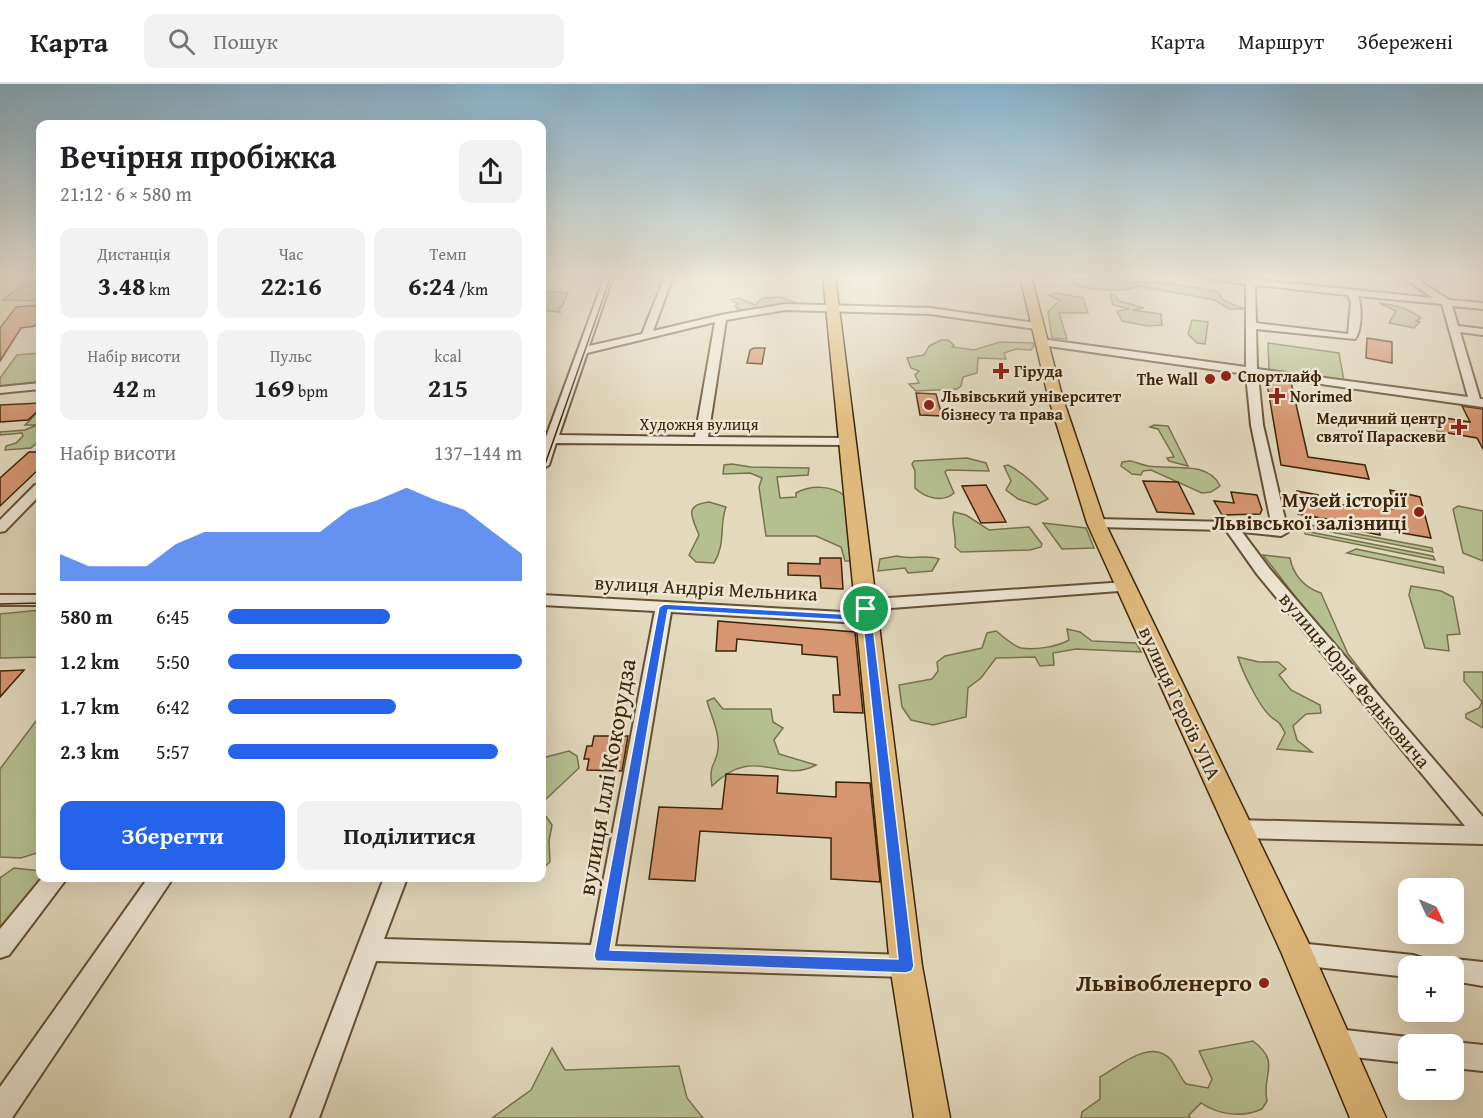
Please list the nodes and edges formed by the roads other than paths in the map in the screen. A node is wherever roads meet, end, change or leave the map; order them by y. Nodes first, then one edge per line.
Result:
1 (592, 324) edge
2 (651, 324) edge
3 (695, 324) edge
4 (720, 324) edge
5 (835, 324) edge
6 (1024, 324) edge
7 (1354, 324) edge
8 (1451, 324) edge
9 (1251, 325) joint
10 (1036, 326) joint
11 (1452, 328) junction
12 (1483, 332) edge
13 (646, 336) junction
14 (1041, 342) junction
15 (582, 351) junction
16 (1253, 371) junction
17 (36, 386) edge
18 (0, 390) edge
19 (1479, 402) edge
20 (551, 439) junction
21 (701, 440) junction
22 (846, 442) junction
23 (546, 453) edge
24 (36, 492) edge
25 (1096, 523) junction
26 (1230, 526) junction
27 (0, 528) edge
28 (1126, 587) junction
29 (36, 600) edge
30 (546, 600) edge
31 (2, 601) edge
32 (664, 607) junction
33 (866, 609) junction
34 (1237, 829) junction
35 (1483, 834) edge
36 (53, 882) edge
37 (158, 882) edge
38 (394, 882) edge
39 (0, 946) edge
40 (369, 950) junction
41 (1298, 954) junction
42 (601, 956) junction
43 (1398, 964) edge
44 (906, 966) junction
45 (1464, 971) edge
46 (1483, 974) edge
47 (1336, 1042) junction
48 (1398, 1049) edge
49 (1464, 1056) edge
50 (1483, 1058) edge
51 (0, 1111) edge
52 (305, 1118) edge
53 (932, 1118) edge
54 (1368, 1118) edge

1 - 15 street
2 - 13 street
3 - 13 street
4 - 21 street
5 - 22 main road
6 - 10 street
7 - 9 street
8 - 11 street
9 - 16 street
10 - 14 main road, вулиця Героїв УПА
11 - 12 street
11 - 19 street
13 - 15 street
14 - 16 street
14 - 25 main road, вулиця Героїв УПА
15 - 20 street
16 - 19 street
16 - 26 street
17 - 18 street
20 - 21 street, Художня вулиця
20 - 23 street
21 - 22 street, Художня вулиця
22 - 33 main road
24 - 27 street
25 - 26 street
25 - 28 main road, вулиця Героїв УПА
26 - 35 street, вулиця Юрія Федьковича
28 - 33 street, вулиця Андрія Мельника
28 - 34 main road, вулиця Героїв УПА
29 - 31 street
30 - 32 street, вулиця Андрія Мельника
32 - 33 street, вулиця Андрія Мельника
32 - 42 street, вулиця Іллі Кокорудза
33 - 44 main road
34 - 35 street
34 - 41 main road, вулиця Героїв УПА
36 - 39 street
37 - 51 street
38 - 40 street
40 - 42 street
40 - 52 street
41 - 43 street
41 - 47 main road, вулиця Героїв УПА
42 - 44 street
44 - 53 main road
45 - 46 street
47 - 48 street
47 - 54 main road, вулиця Героїв УПА
49 - 50 street

